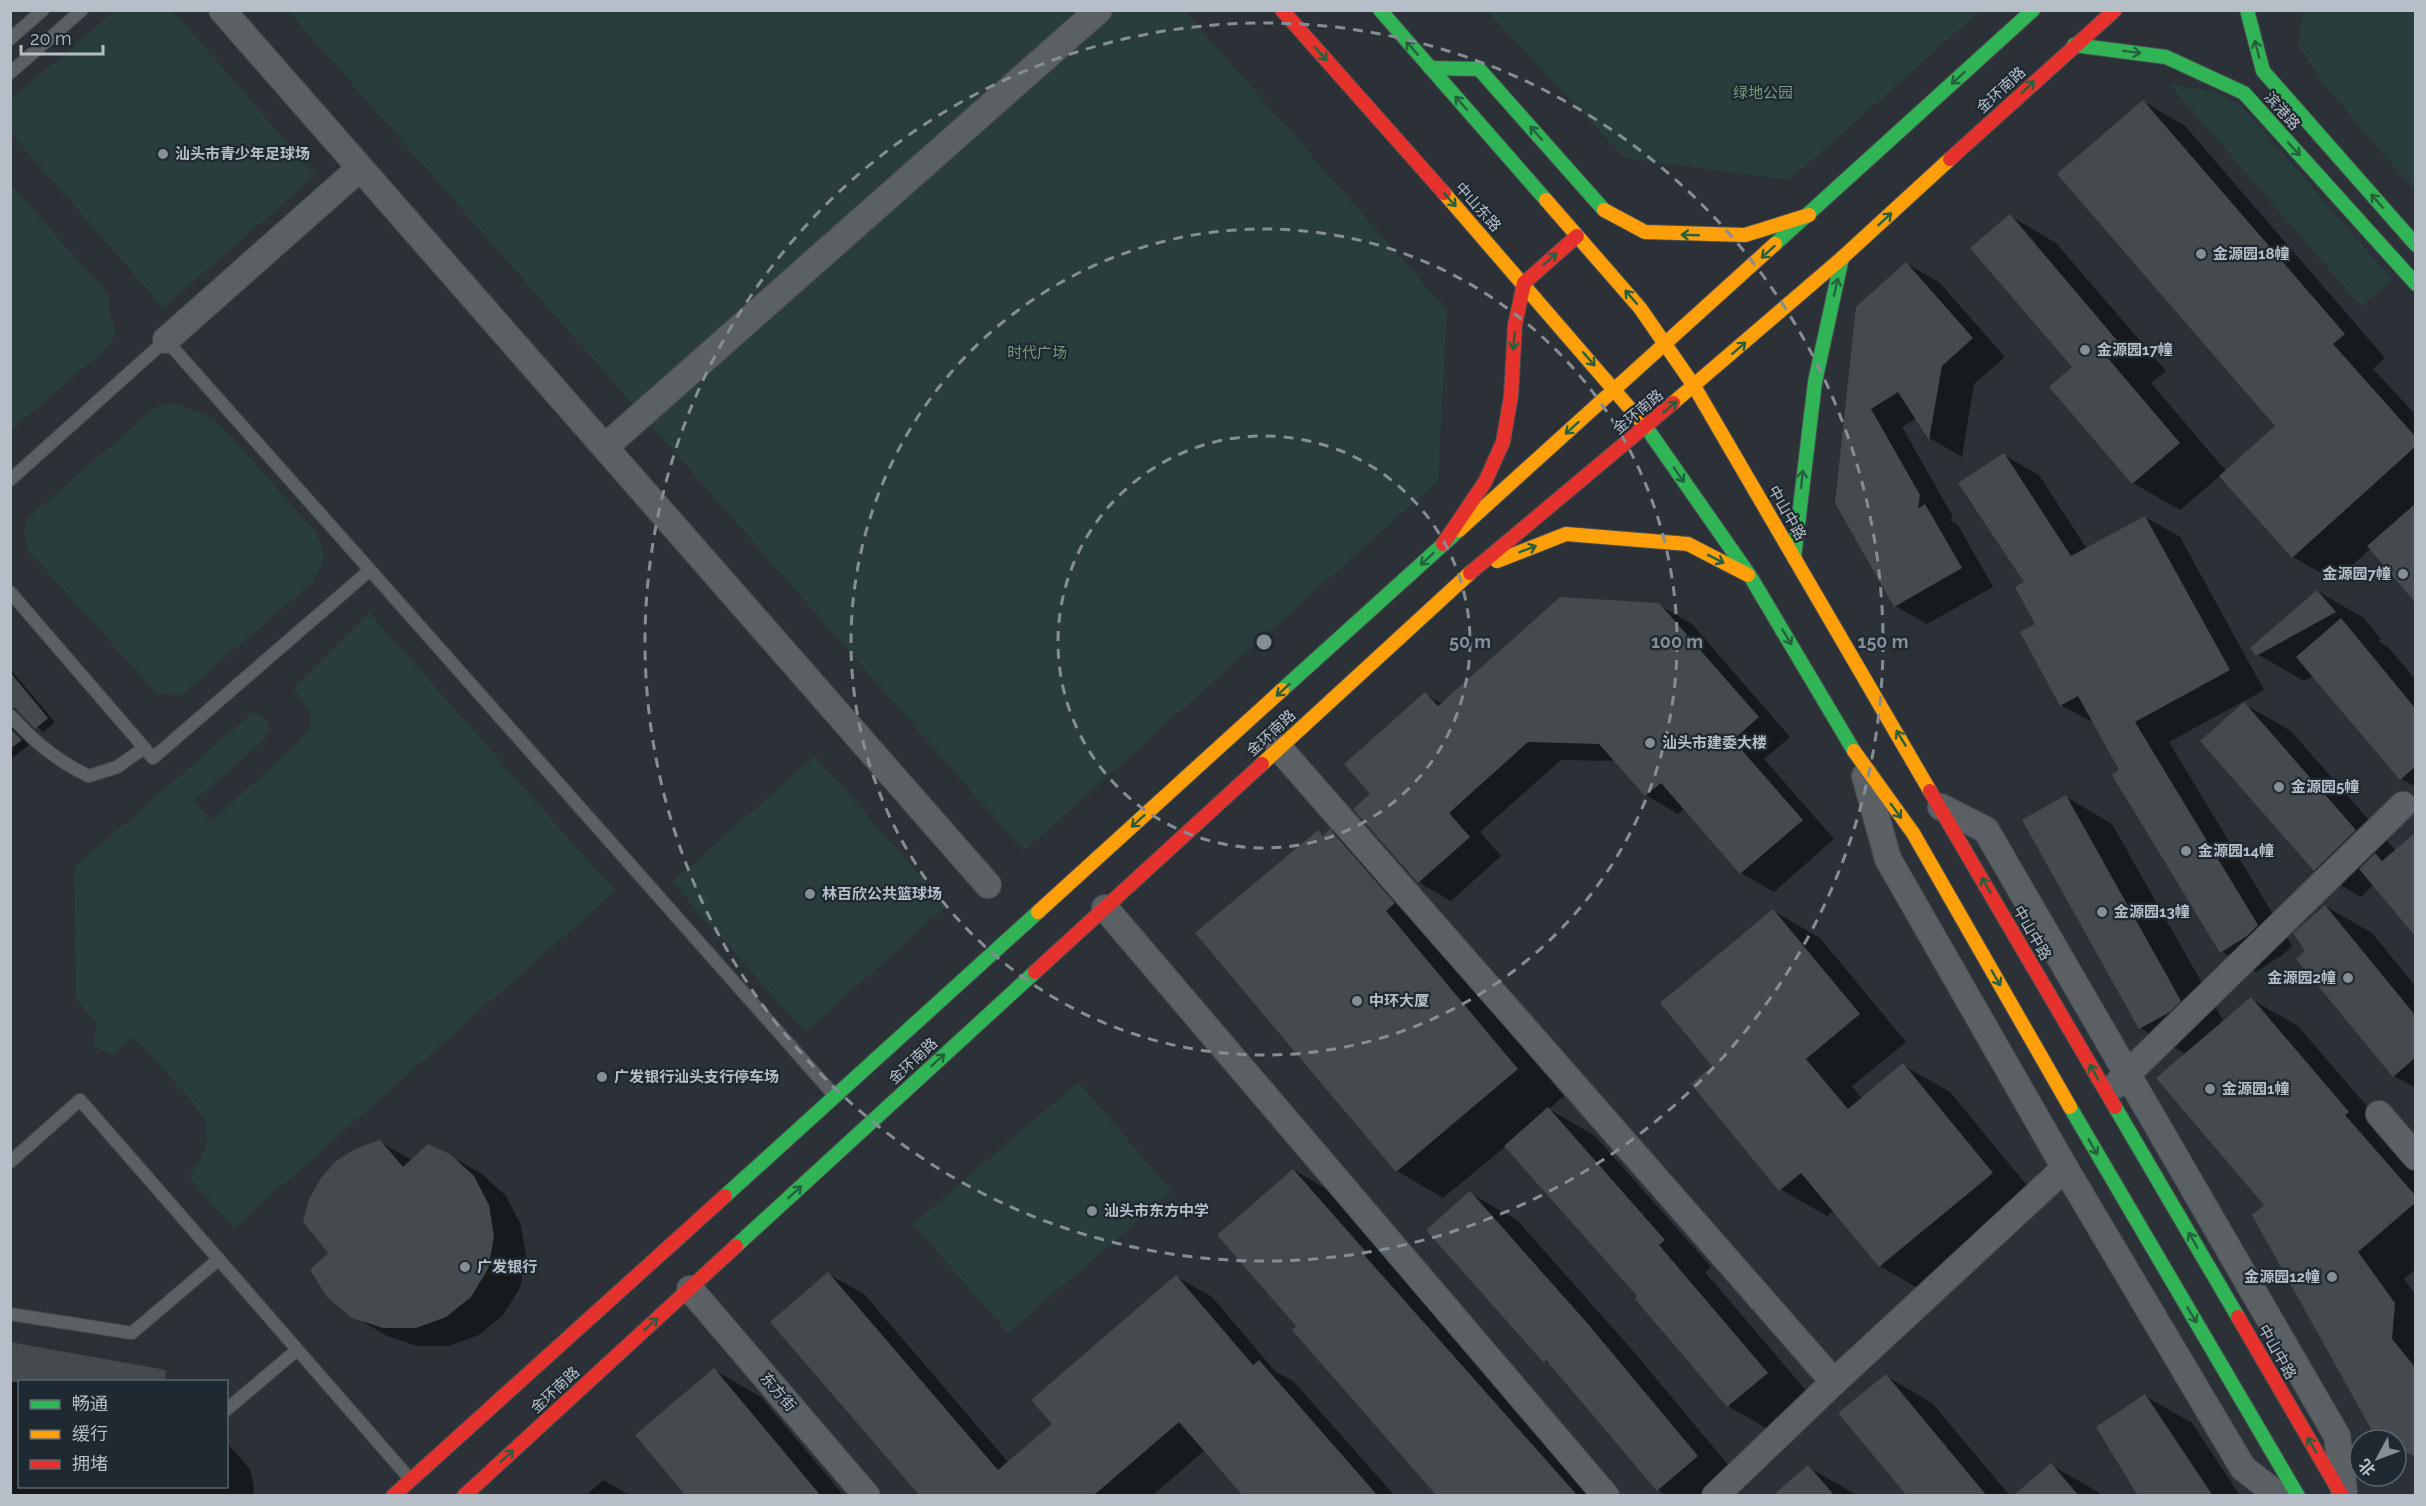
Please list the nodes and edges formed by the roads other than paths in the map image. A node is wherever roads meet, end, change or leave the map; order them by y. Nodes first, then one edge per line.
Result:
1 (43, 10) edge
2 (82, 10) edge
3 (222, 10) edge
4 (1099, 10) edge
5 (1282, 10) edge
6 (1380, 10) edge
7 (2033, 10) edge
8 (2115, 10) edge
9 (2247, 10) edge
10 (10, 39) edge
11 (2074, 45) junction
12 (1430, 68) junction
13 (10, 73) edge
14 (360, 168) junction
15 (1809, 215) junction
16 (1576, 236) junction
17 (2415, 245) edge
18 (1842, 258) junction
19 (1524, 283) junction
20 (2415, 284) edge
21 (166, 340) junction
22 (1665, 345) junction
23 (1694, 386) junction
24 (1615, 389) junction
25 (1646, 427) junction
26 (604, 447) junction
27 (10, 480) edge
28 (1443, 544) junction
29 (1794, 558) junction
30 (370, 570) junction
31 (1473, 570) junction
32 (1750, 576) junction
33 (10, 592) edge
34 (10, 715) edge
35 (144, 748) junction
36 (1279, 748) junction
37 (1862, 764) junction
38 (2411, 806) edge
39 (1941, 807) junction
40 (988, 885) dead end
41 (1105, 908) junction
42 (1999, 908) junction
43 (2034, 915) junction
44 (1942, 950) junction
45 (1981, 953) junction
46 (2127, 1074) junction
47 (2107, 1094) junction
48 (834, 1096) junction
49 (2379, 1114) dead end
50 (2415, 1157) edge
51 (10, 1162) edge
52 (2065, 1168) junction
53 (2164, 1192) junction
54 (2202, 1207) junction
55 (2098, 1224) junction
56 (2146, 1239) junction
57 (219, 1259) junction
58 (690, 1289) junction
59 (10, 1314) edge
60 (297, 1350) junction
61 (1834, 1382) junction
62 (228, 1408) edge
63 (411, 1480) junction
64 (393, 1496) edge
65 (464, 1496) edge
66 (867, 1496) edge
67 (1606, 1496) edge
68 (1715, 1496) edge
69 (2280, 1496) edge
70 (2298, 1496) edge
71 (2343, 1496) edge

1 - 10 lane
2 - 13 lane
3 - 14 street
4 - 26 street
5 -> 19 main road, 中山东路
12 -> 6 main road
7 -> 15 main road, 金环南路
8 - 11 main road, 金环南路
17 -> 9 main road, 滨港路
18 -> 11 main road, 金环南路
11 -> 20 main road, 滨港路
15 -> 12 main road
16 -> 12 main road
14 - 21 street
14 - 26 street
15 -> 22 main road, 金环南路
19 -> 16 main road
22 -> 16 main road
23 -> 18 main road, 金环南路
29 -> 18 main road
19 -> 24 main road, 中山东路
19 -> 28 main road
21 - 27 lane
21 - 30 lane
22 - 23 main road
22 - 24 main road, 金环南路
25 -> 23 main road, 金环南路
23 - 29 main road, 中山中路
24 - 25 main road, 中山东路
24 -> 28 main road, 金环南路
25 - 31 main road, 金环南路
25 -> 32 main road
26 - 40 street
28 -> 48 main road, 金环南路
39 -> 29 main road, 中山中路
30 - 35 lane
30 - 48 lane
31 -> 32 main road
31 - 36 main road, 金环南路
32 -> 37 main road
33 - 35 lane
34 - 35 lane
36 - 41 main road, 金环南路
36 - 61 street
37 - 44 street
37 -> 45 main road
38 - 46 street
42 -> 39 main road, 中山中路
39 - 43 street
58 -> 41 main road, 金环南路
41 - 67 street
42 - 43 street
47 -> 42 main road, 中山中路
43 - 46 street
44 - 45 street
44 - 52 street
45 -> 56 main road
46 - 47 street
46 - 54 street
47 - 53 main road, 中山中路
48 - 63 main road, 金环南路
49 - 50 street
51 - 57 lane
52 - 55 street
52 - 61 street
53 - 54 street
71 -> 53 main road, 中山中路
54 - 71 street
55 - 56 street
55 - 69 street
56 -> 70 main road
57 - 59 lane
57 - 60 lane
65 -> 58 main road, 金环南路
58 - 66 street, 东方街
60 - 62 lane
60 - 63 lane
61 - 68 street
63 - 64 main road, 金环南路

